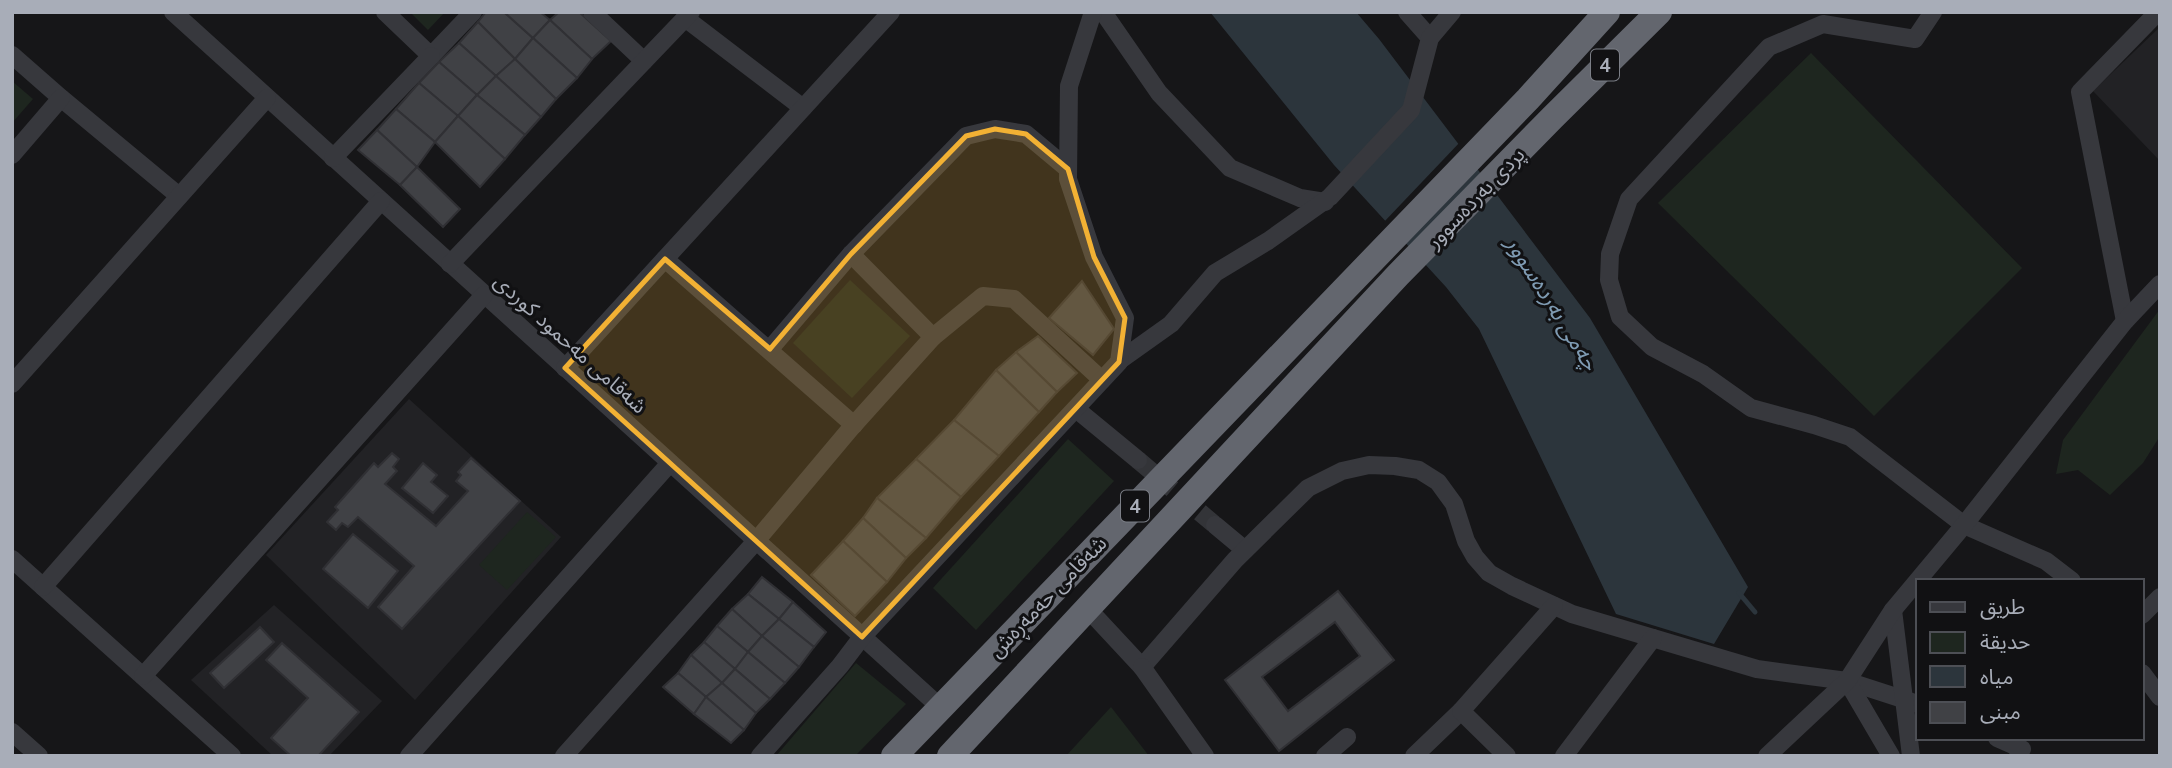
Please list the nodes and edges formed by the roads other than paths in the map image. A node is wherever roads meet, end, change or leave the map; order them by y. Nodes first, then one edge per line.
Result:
1 (173, 12) edge
2 (385, 12) edge
3 (473, 12) edge
4 (592, 12) edge
5 (891, 12) edge
6 (1093, 12) edge
7 (1103, 12) edge
8 (1407, 12) edge
9 (1452, 12) edge
10 (1607, 12) edge
11 (1659, 12) edge
12 (1933, 12) edge
13 (2158, 12) edge
14 (688, 15) edge
15 (1430, 38) junction
16 (12, 55) edge
17 (431, 56) junction
18 (644, 61) junction
19 (61, 98) junction
20 (267, 98) junction
21 (803, 108) junction
22 (12, 155) edge
23 (333, 158) junction
24 (1068, 169) junction
25 (179, 196) junction
26 (381, 201) junction
27 (1325, 202) junction
28 (851, 254) junction
29 (1376, 255) joint
30 (665, 259) junction
31 (450, 264) junction
32 (1398, 275) joint
33 (2160, 284) edge
34 (484, 295) junction
35 (2125, 321) junction
36 (933, 337) junction
37 (770, 349) junction
38 (1119, 360) junction
39 (565, 368) junction
40 (1102, 380) junction
41 (12, 384) edge
42 (1238, 399) junction
43 (1076, 409) junction
44 (1259, 423) junction
45 (854, 425) junction
46 (1138, 460) tunnel mouth
47 (670, 463) junction
48 (1215, 525) tunnel mouth
49 (1964, 525) junction
50 (756, 541) junction
51 (1245, 550) junction
52 (12, 559) edge
53 (1919, 579) edge
54 (2069, 579) edge
55 (1916, 582) edge
56 (43, 587) junction
57 (2160, 597) edge
58 (1554, 606) junction
59 (1088, 609) junction
60 (1893, 610) junction
61 (2144, 613) edge
62 (862, 637) junction
63 (1653, 638) junction
64 (1142, 667) junction
65 (142, 676) junction
66 (2144, 676) edge
67 (1847, 681) junction
68 (2160, 697) edge
69 (1911, 701) edge
70 (940, 708) junction
71 (1461, 711) junction
72 (12, 732) edge
73 (1347, 737) dead end
74 (2002, 740) edge
75 (2024, 750) edge
76 (38, 756) edge
77 (233, 756) edge
78 (408, 756) edge
79 (564, 756) edge
80 (760, 756) edge
81 (894, 756) edge
82 (950, 756) edge
83 (1205, 756) edge
84 (1325, 756) edge
85 (1414, 756) edge
86 (1507, 756) edge
87 (1564, 756) edge
88 (1767, 756) edge
89 (1891, 756) edge
90 (1911, 756) edge

1 - 20 street, شەقامی مەحمود کوردی
2 - 17 street
3 - 17 street
4 - 18 street
5 - 21 street
6 - 24 street
7 - 27 street
8 - 15 street
9 - 15 street
10 - 29 highway, پردی بەردەسوور / 4
11 - 32 highway, پردی بەردەسوور / 4
12 - 49 street
13 - 35 street
14 - 18 street
14 - 21 street
15 - 27 street
16 - 19 street
17 - 23 street
18 - 31 street
19 - 22 street
19 - 25 street
20 - 23 street, شەقامی مەحمود کوردی
20 - 25 street
21 - 30 street
23 - 26 street, شەقامی مەحمود کوردی
24 - 28 street
24 - 38 street
25 - 41 street
26 - 31 street, شەقامی مەحمود کوردی
26 - 56 street
27 - 38 street
28 - 36 street
28 - 37 street
29 - 42 highway, شەقامی حەمەڕەش / 4
30 - 37 street
30 - 39 street
31 - 34 street, شەقامی مەحمود کوردی
32 - 44 highway, شەقامی حەمەڕەش / 4
33 - 35 street
34 - 39 street, شەقامی مەحمود کوردی
34 - 65 street
35 - 49 street
36 - 40 street
36 - 45 street
37 - 45 street
38 - 40 street
39 - 47 street, شەقامی مەحمود کوردی
40 - 43 street
42 - 44 highway
42 - 70 highway, شەقامی حەمەڕەش / 4
43 - 46 street
43 - 62 street
44 - 59 highway, شەقامی حەمەڕەش / 4
45 - 50 street
47 - 50 street, شەقامی مەحمود کوردی
47 - 78 street
48 - 51 street
49 - 53 street
49 - 54 street
50 - 62 street, شەقامی مەحمود کوردی
50 - 79 street
51 - 58 street
51 - 64 street
52 - 56 street
55 - 60 street
56 - 65 street
57 - 61 street
58 - 63 street
58 - 71 street
59 - 64 street
59 - 82 highway, شەقامی حەمەڕەش / 4
60 - 67 street
60 - 69 street
62 - 70 street, شەقامی مەحمود کوردی
62 - 80 street
63 - 67 street
63 - 87 street
64 - 83 street
65 - 77 street
66 - 68 street
67 - 69 street
67 - 88 street
67 - 89 street
69 - 90 street
70 - 81 highway, شەقامی حەمەڕەش / 4
71 - 85 street
71 - 86 street
72 - 76 street
73 - 84 street
74 - 75 street

